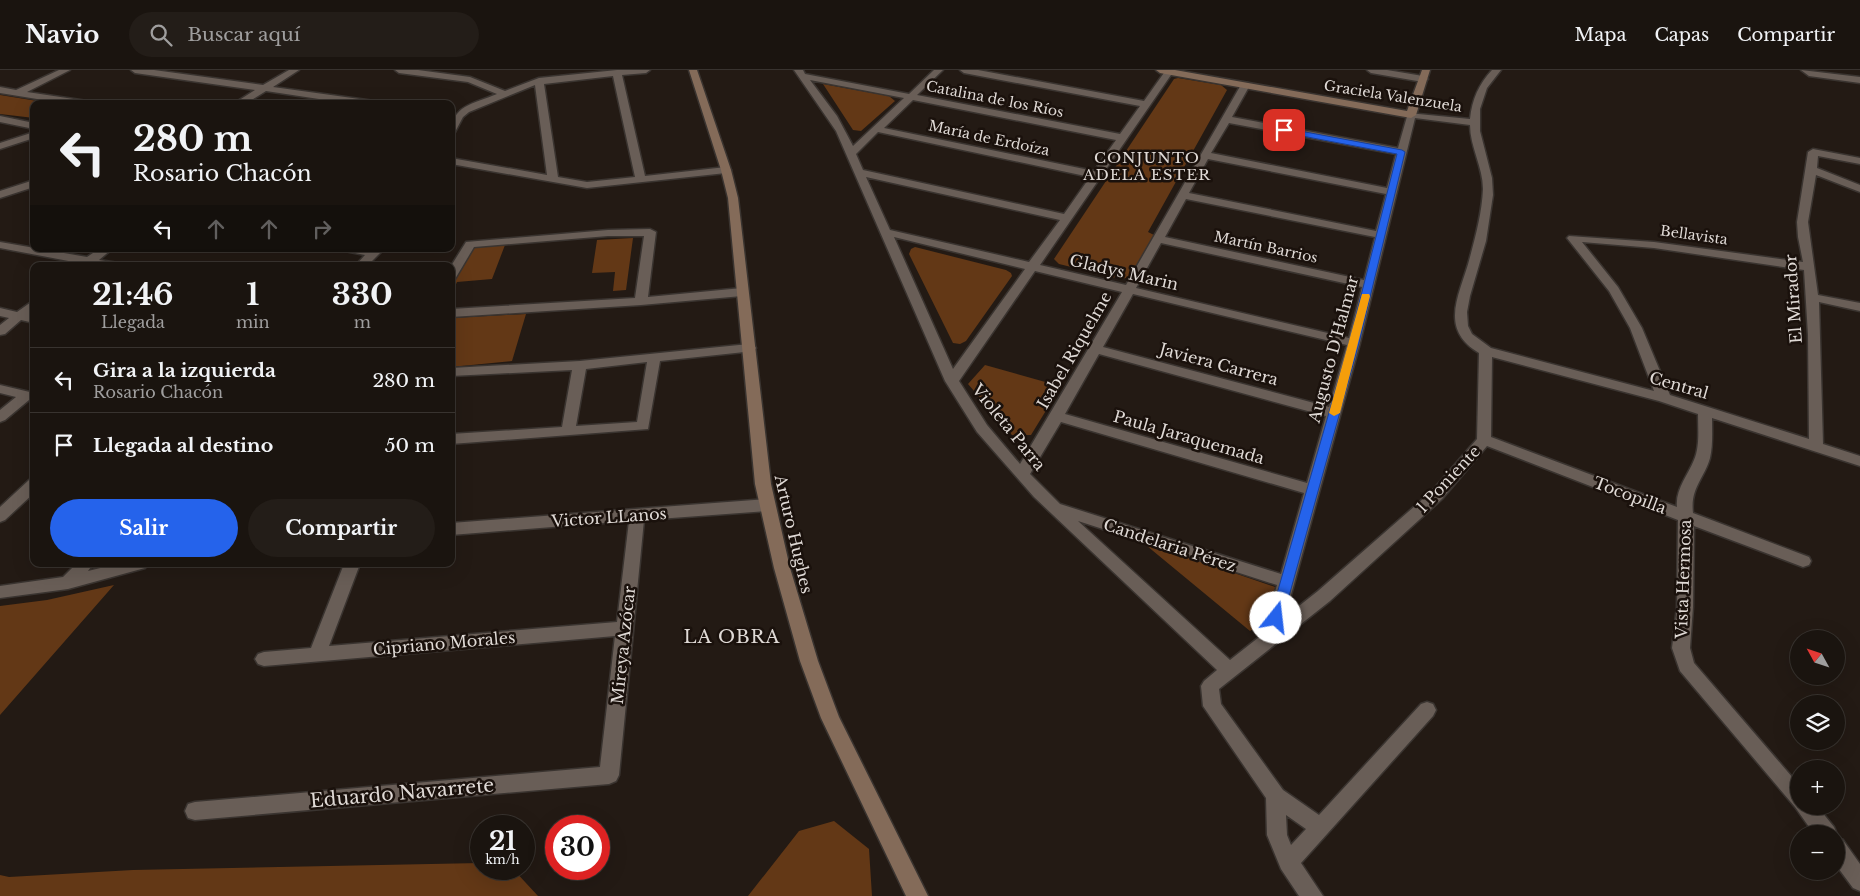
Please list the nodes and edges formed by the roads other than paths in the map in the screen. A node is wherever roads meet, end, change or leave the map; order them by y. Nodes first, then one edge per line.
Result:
1 (66, 70) edge
2 (135, 70) edge
3 (295, 70) edge
4 (399, 70) edge
5 (646, 70) edge
6 (692, 70) edge
7 (939, 70) edge
8 (964, 70) edge
9 (1371, 70) edge
10 (1497, 70) edge
11 (1165, 71) edge
12 (1807, 72) edge
13 (617, 73) junction
14 (800, 73) edge
15 (1425, 74) edge
16 (1860, 80) edge
17 (539, 82) junction
18 (1244, 85) junction
19 (264, 88) junction
20 (0, 90) edge
21 (16, 93) junction
22 (505, 94) junction
23 (910, 97) junction
24 (0, 99) edge
25 (61, 100) edge
26 (244, 100) edge
27 (346, 100) edge
28 (1146, 104) junction
29 (1411, 114) junction
30 (455, 115) edge
31 (0, 119) edge
32 (1225, 119) junction
33 (1473, 122) junction
34 (30, 125) edge
35 (876, 129) junction
36 (30, 136) edge
37 (1122, 138) junction
38 (0, 146) edge
39 (851, 152) junction
40 (1402, 152) junction
41 (1205, 155) junction
42 (1860, 161) edge
43 (455, 162) edge
44 (726, 170) junction
45 (1813, 170) junction
46 (860, 172) junction
47 (1096, 175) junction
48 (553, 180) junction
49 (641, 180) junction
50 (30, 184) edge
51 (12, 190) junction
52 (1860, 190) edge
53 (1392, 192) junction
54 (30, 193) edge
55 (0, 195) edge
56 (1182, 195) junction
57 (1066, 218) junction
58 (886, 232) junction
59 (1381, 235) junction
60 (1158, 239) junction
61 (0, 245) edge
62 (30, 252) edge
63 (32, 252) edge
64 (102, 252) edge
65 (375, 252) edge
66 (77, 262) edge
67 (89, 262) edge
68 (364, 262) edge
69 (1032, 267) junction
70 (1810, 267) junction
71 (455, 269) edge
72 (1368, 285) junction
73 (1129, 290) junction
74 (742, 292) junction
75 (1812, 297) junction
76 (641, 301) junction
77 (30, 307) edge
78 (1860, 307) edge
79 (0, 312) edge
80 (455, 313) edge
81 (19, 316) junction
82 (30, 318) edge
83 (0, 330) edge
84 (1354, 343) junction
85 (749, 348) junction
86 (1096, 349) junction
87 (1486, 351) junction
88 (654, 357) junction
89 (580, 366) junction
90 (455, 372) edge
91 (952, 381) junction
92 (0, 389) edge
93 (30, 396) edge
94 (1664, 398) junction
95 (1705, 410) junction
96 (1334, 413) junction
97 (1057, 416) junction
98 (0, 417) edge
99 (568, 430) junction
100 (455, 439) edge
101 (1484, 440) junction
102 (1816, 446) junction
103 (1860, 461) edge
104 (1022, 474) junction
105 (30, 488) edge
106 (1313, 490) junction
107 (766, 505) junction
108 (1054, 508) junction
109 (637, 515) junction
110 (0, 516) edge
111 (1686, 516) junction
112 (455, 528) edge
113 (1803, 561) dead end
114 (82, 567) edge
115 (128, 567) edge
116 (351, 567) edge
117 (1286, 582) junction
118 (68, 583) junction
119 (0, 592) edge
120 (625, 628) junction
121 (1271, 636) junction
122 (317, 654) junction
123 (264, 659) dead end
124 (1229, 671) junction
125 (1427, 710) dead end
126 (610, 774) joint
127 (1790, 789) edge
128 (1276, 796) junction
129 (195, 811) dead end
130 (1811, 815) edge
131 (1820, 825) edge
132 (1321, 828) junction
133 (1845, 860) edge
134 (1288, 862) junction
135 (1860, 881) edge
136 (917, 896) edge
137 (1312, 896) edge

1 - 21 street
2 - 19 street
3 - 19 street
4 - 22 street
5 - 13 street
6 - 44 street, Arturo Hughes
7 - 23 street
8 - 28 street
9 - 15 street
10 - 33 street
11 - 18 street, Graciela Valenzuela
11 - 28 street
12 - 16 street
13 - 17 street
13 - 49 street
14 - 23 street, Catalina de los Ríos
14 - 39 street, Violeta Parra
15 - 29 street, Augusto D'Halmar
17 - 22 street
17 - 48 street
18 - 29 street, Graciela Valenzuela
18 - 32 street, Isabel Riquelme
19 - 26 street
19 - 27 street
20 - 21 street
21 - 24 street
21 - 25 street
22 - 30 street
23 - 35 street
23 - 37 street, Catalina de los Ríos
28 - 37 street
29 - 33 street, Graciela Valenzuela
29 - 40 street, Augusto D'Halmar
31 - 34 street
32 - 40 street
32 - 41 street, Isabel Riquelme
33 - 87 street
35 - 39 street
35 - 47 street, María de Erdoíza
36 - 38 street
37 - 47 street
39 - 46 street, Violeta Parra
40 - 53 street, Augusto D'Halmar
41 - 53 street
41 - 56 street, Isabel Riquelme
42 - 45 street, El Mirador
43 - 48 street
44 - 49 street
44 - 74 street, Arturo Hughes
45 - 52 street
45 - 70 street, El Mirador
46 - 57 street
46 - 58 street, Violeta Parra
47 - 57 street
48 - 49 street
50 - 51 street
51 - 54 street
51 - 55 street
53 - 59 street, Augusto D'Halmar
56 - 59 street
56 - 60 street, Isabel Riquelme
57 - 69 street
58 - 69 street, Gladys Marin
58 - 91 street, Violeta Parra
59 - 72 street, Augusto D'Halmar
60 - 72 street, Martín Barrios
60 - 73 street, Isabel Riquelme
61 - 62 street
63 - 66 street
64 - 67 street
65 - 68 street
69 - 73 street, Gladys Marin
69 - 91 street
70 - 75 street, El Mirador
70 - 94 street, Bellavista
71 - 76 street
72 - 84 street, Augusto D'Halmar
73 - 84 street, Gladys Marin
73 - 86 street, Isabel Riquelme
74 - 76 street
74 - 85 street, Arturo Hughes
75 - 78 street
75 - 102 street, El Mirador
76 - 80 street
77 - 81 street
79 - 81 street
81 - 82 street
81 - 83 street
84 - 96 street, Augusto D'Halmar
85 - 88 street
85 - 107 street, Arturo Hughes
86 - 96 street, Javiera Carrera
86 - 97 street, Isabel Riquelme
87 - 94 street, Central
87 - 101 street, 1 Poniente
88 - 89 street
88 - 99 street
89 - 90 street
89 - 99 street
91 - 104 street, Violeta Parra
92 - 93 street
93 - 98 street
94 - 95 street, Central
95 - 102 street, Central
95 - 111 street, Vista Hermosa
96 - 106 street, Augusto D'Halmar
97 - 104 street, Isabel Riquelme
97 - 106 street, Paula Jaraquemada
99 - 100 street
101 - 111 street, Tocopilla
101 - 121 street, 1 Poniente
102 - 103 street, Central
104 - 108 street, Violeta Parra
105 - 110 street
106 - 117 street, Augusto D'Halmar
107 - 109 street, Victor LLanos
107 - 136 street, Arturo Hughes
108 - 117 street, Candelaria Pérez
108 - 124 street, Violeta Parra
109 - 112 street, Victor LLanos
109 - 120 street, Mireya Azócar
111 - 113 street, Tocopilla
111 - 127 street, Vista Hermosa
114 - 118 street
115 - 118 street
116 - 122 street
117 - 121 street, Augusto D'Halmar
118 - 119 street
120 - 122 street, Cipriano Morales
120 - 126 street, Mireya Azócar
121 - 124 street, 1 Poniente
122 - 123 street, Cipriano Morales
124 - 128 street, 1 Poniente
125 - 132 street
126 - 129 street, Eduardo Navarrete
128 - 132 street, 1 Poniente
128 - 134 street
130 - 131 street
132 - 134 street
133 - 135 street
134 - 137 street

